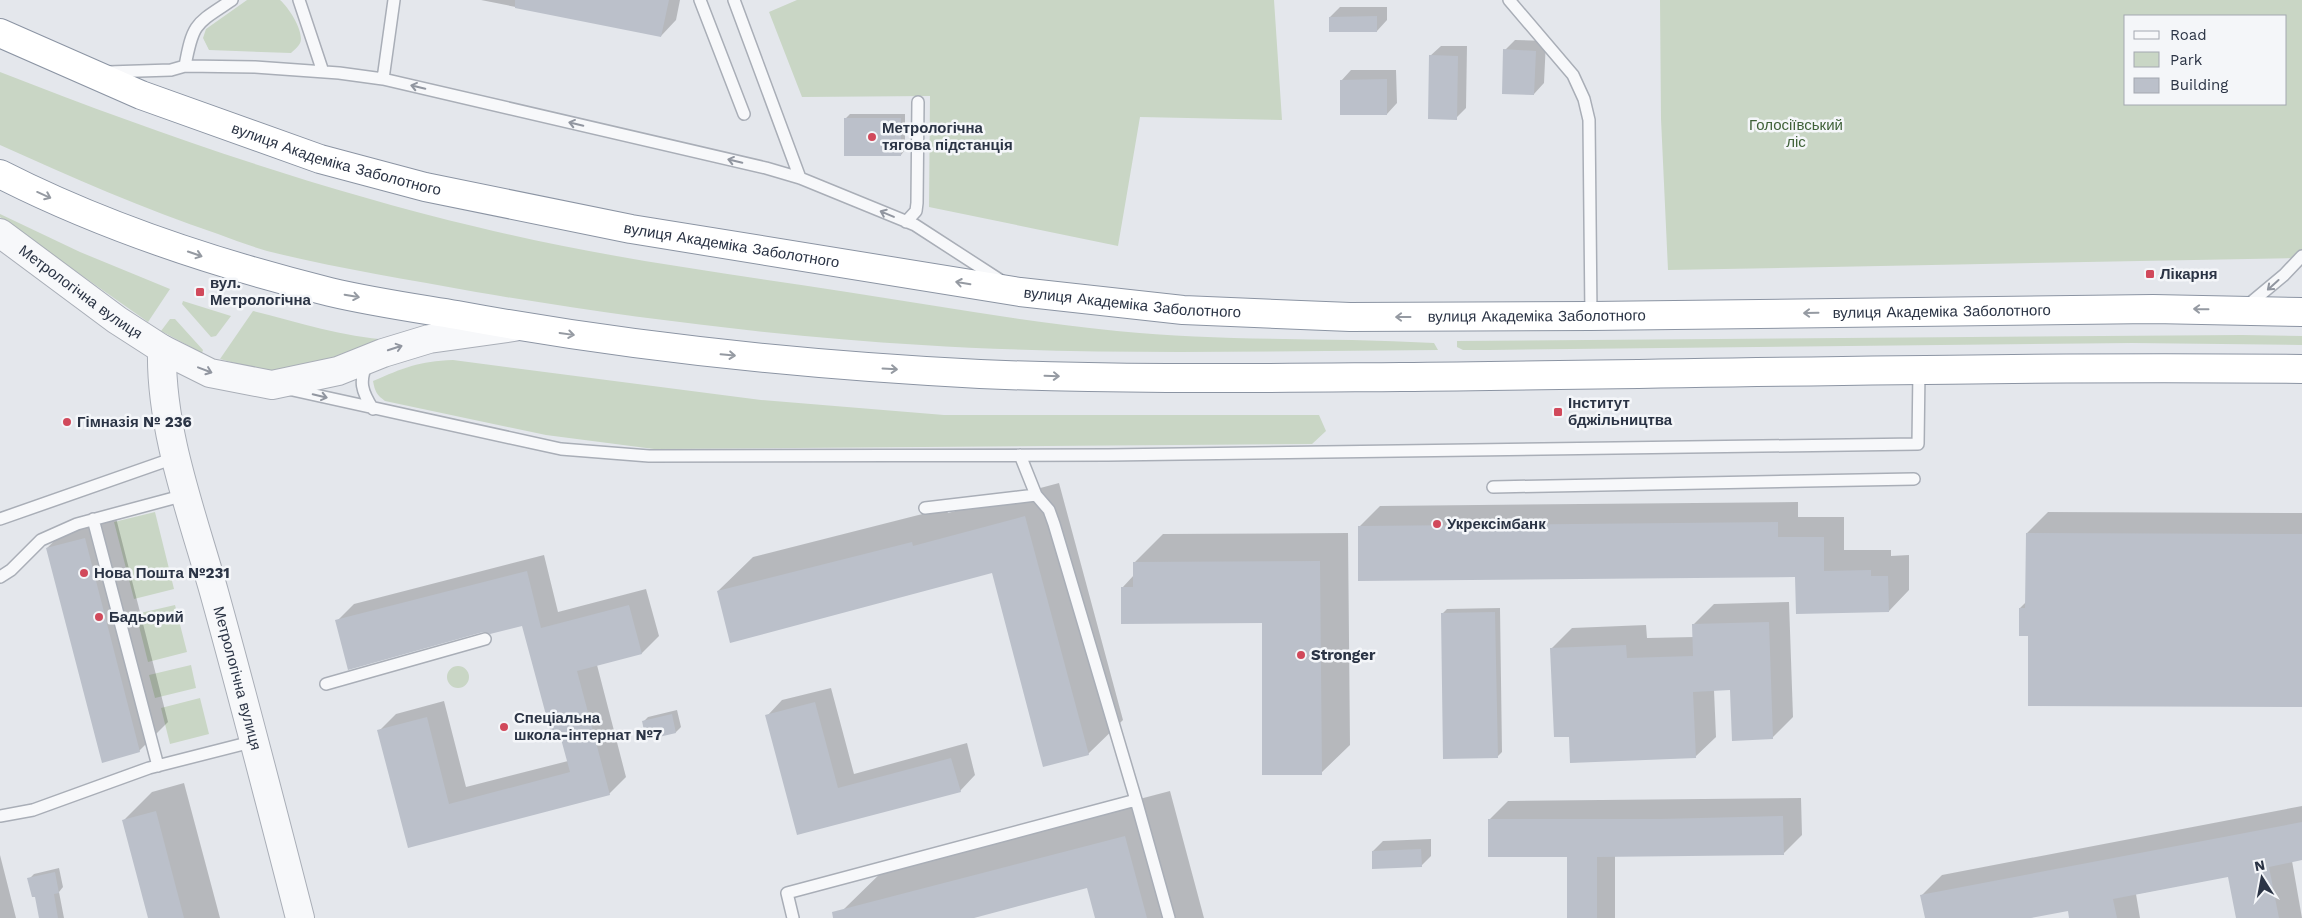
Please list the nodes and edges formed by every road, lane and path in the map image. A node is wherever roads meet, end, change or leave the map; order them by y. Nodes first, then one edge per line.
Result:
1 (232, 0) edge
2 (299, 0) edge
3 (394, 0) edge
4 (700, 0) edge
5 (734, 0) edge
6 (1509, 0) edge
7 (0, 33) edge
8 (185, 66) junction
9 (323, 72) junction
10 (90, 73) junction
11 (383, 79) junction
12 (918, 102) dead end
13 (744, 114) dead end
14 (0, 174) edge
15 (800, 178) junction
16 (906, 222) junction
17 (4, 244) edge
18 (2302, 256) edge
19 (1020, 292) junction
20 (2240, 310) junction
21 (2302, 312) edge
22 (1592, 316) junction
23 (518, 327) junction
24 (162, 349) junction
25 (370, 358) junction
26 (2302, 369) edge
27 (1919, 370) junction
28 (272, 385) junction
29 (373, 409) junction
30 (1020, 455) junction
31 (177, 457) junction
32 (1914, 479) dead end
33 (1493, 487) dead end
34 (187, 494) junction
35 (1036, 495) junction
36 (925, 508) dead end
37 (0, 519) edge
38 (94, 519) junction
39 (0, 577) edge
40 (485, 640) dead end
41 (326, 684) dead end
42 (255, 741) junction
43 (158, 766) junction
44 (1136, 800) junction
45 (0, 816) edge
46 (300, 918) edge
47 (793, 918) edge
48 (1169, 918) edge

1 - 8 lane
2 - 9 lane
3 - 11 lane
4 - 13 lane
5 - 15 lane
6 - 22 lane
7 - 10 highway, вулиця Академіка Заболотного
8 - 9 lane
8 - 10 lane
9 - 11 lane
19 -> 10 highway, вулиця Академіка Заболотного
15 -> 11 lane
12 - 16 lane
14 -> 23 highway
16 -> 15 lane
16 - 19 lane
17 - 24 street, Метрологічна вулиця
18 -> 20 lane
22 -> 19 highway, вулиця Академіка Заболотного
20 - 21 highway, вулиця Академіка Заболотного
20 -> 22 highway, вулиця Академіка Заболотного
25 -> 23 street, Метрологічна вулиця
23 -> 27 highway
24 -> 28 street, Метрологічна вулиця
24 - 31 street, Метрологічна вулиця
25 - 28 street, Метрологічна вулиця
25 - 29 lane
26 - 27 highway
27 - 30 lane
28 -> 29 lane
29 - 30 lane
30 - 35 lane
31 - 34 street, Метрологічна вулиця
31 - 37 lane
32 - 33 lane
34 - 38 lane
34 - 42 street, Метрологічна вулиця
35 - 36 lane
35 - 44 lane
38 - 39 lane
38 - 43 lane
40 - 41 lane
42 - 43 lane
42 - 46 street, Метрологічна вулиця
43 - 45 lane
44 - 47 lane
44 - 48 lane

